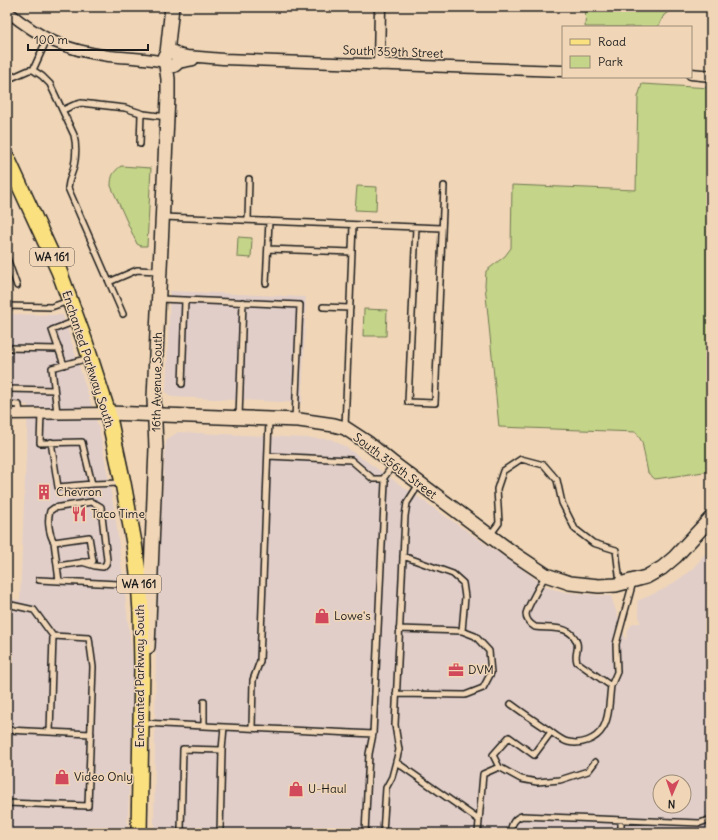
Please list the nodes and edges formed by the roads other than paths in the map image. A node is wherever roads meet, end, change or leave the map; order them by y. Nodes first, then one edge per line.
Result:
1 (172, 7) edge
2 (380, 7) edge
3 (7, 11) edge
4 (47, 39) junction
5 (170, 59) junction
6 (379, 65) junction
7 (33, 70) junction
8 (562, 70) edge
9 (692, 74) edge
10 (711, 76) edge
11 (11, 78) dead end
12 (62, 110) junction
13 (141, 114) junction
14 (168, 117) junction
15 (140, 144) dead end
16 (7, 158) edge
17 (10, 174) edge
18 (249, 179) dead end
19 (444, 186) dead end
20 (162, 217) junction
21 (248, 220) junction
22 (269, 221) junction
23 (353, 225) junction
24 (416, 227) junction
25 (442, 228) junction
26 (268, 249) junction
27 (352, 252) junction
28 (7, 258) edge
29 (160, 271) junction
30 (109, 282) junction
31 (266, 283) dead end
32 (17, 286) dead end
33 (159, 299) junction
34 (185, 300) junction
35 (70, 301) junction
36 (242, 302) junction
37 (7, 306) edge
38 (323, 307) dead end
39 (350, 308) junction
40 (123, 314) dead end
41 (77, 320) junction
42 (7, 348) edge
43 (58, 349) junction
44 (90, 358) junction
45 (64, 365) junction
46 (182, 384) dead end
47 (7, 389) edge
48 (54, 390) junction
49 (7, 404) edge
50 (41, 413) junction
51 (57, 413) junction
52 (108, 413) junction
53 (7, 414) edge
54 (20, 414) junction
55 (155, 414) junction
56 (239, 418) junction
57 (269, 419) junction
58 (295, 419) junction
59 (345, 428) junction
60 (52, 442) junction
61 (268, 456) junction
62 (394, 464) junction
63 (383, 479) junction
64 (123, 483) junction
65 (419, 483) junction
66 (92, 484) junction
67 (711, 518) edge
68 (489, 536) junction
69 (54, 542) junction
70 (403, 556) junction
71 (82, 562) junction
72 (57, 566) junction
73 (546, 575) junction
74 (39, 580) dead end
75 (59, 581) junction
76 (626, 583) junction
77 (139, 585) junction
78 (7, 604) edge
79 (399, 629) junction
80 (462, 631) junction
81 (53, 636) junction
82 (142, 666) junction
83 (611, 686) junction
84 (396, 694) junction
85 (204, 702) dead end
86 (511, 704) dead end
87 (141, 723) junction
88 (204, 726) junction
89 (224, 726) junction
90 (252, 728) junction
91 (7, 730) edge
92 (50, 732) junction
93 (551, 732) junction
94 (91, 734) junction
95 (373, 734) junction
96 (222, 750) junction
97 (396, 762) junction
98 (595, 762) dead end
99 (499, 767) junction
100 (7, 803) edge
101 (479, 820) junction
102 (621, 820) junction
103 (711, 820) edge
104 (138, 833) edge
105 (186, 833) edge
106 (220, 833) edge
107 (365, 833) edge
108 (383, 833) edge
109 (478, 833) edge
110 (510, 833) edge
111 (621, 833) edge

1 - 5 main road, 16th Avenue South
2 - 6 street
3 - 4 street, South 359th Street
4 - 5 street, South 359th Street
4 - 7 lane
5 - 6 street, South 359th Street
5 - 14 main road, 16th Avenue South
6 - 8 street, South 359th Street
7 - 11 lane
7 - 12 lane
9 - 10 street
12 - 13 lane
12 - 30 lane
13 - 14 lane
13 - 15 lane
14 - 20 main road, 16th Avenue South
16 - 17 main road, Enchanted Parkway South / WA 161
17 - 35 main road, Enchanted Parkway South / WA 161
18 - 21 lane
19 - 25 lane
20 - 21 lane
20 - 29 main road, 16th Avenue South
21 - 22 lane
22 - 23 lane
22 - 26 lane
23 - 24 lane
23 - 27 lane
24 - 25 lane
24 - 25 lane
26 - 27 lane
26 - 31 lane
27 - 39 lane
28 - 32 lane
29 - 30 lane
29 - 33 main road, 16th Avenue South
30 - 40 lane
33 - 34 lane
33 - 55 main road, 16th Avenue South
34 - 36 lane
34 - 46 lane
35 - 37 lane
35 - 41 main road, Enchanted Parkway South / WA 161
36 - 56 lane
36 - 58 lane
38 - 39 lane
39 - 59 lane
41 - 43 lane
41 - 44 main road, Enchanted Parkway South / WA 161
42 - 43 lane
43 - 45 lane
44 - 45 lane
44 - 52 main road, Enchanted Parkway South / WA 161
45 - 48 lane
47 - 48 lane
48 - 51 lane
49 - 54 lane
50 - 51 street, South 356th Street
50 - 54 street, South 356th Street
50 - 60 lane
51 - 52 street, South 356th Street
52 - 55 main road, South 356th Street
52 - 64 main road, Enchanted Parkway South / WA 161
53 - 54 street, South 356th Street
55 - 56 main road, South 356th Street
55 - 82 main road, 16th Avenue South
56 - 57 main road, South 356th Street
57 - 58 main road, South 356th Street
57 - 61 lane
58 - 59 main road, South 356th Street
59 - 62 main road, South 356th Street
60 - 66 lane
60 - 66 lane
61 - 63 lane
61 - 90 lane
62 - 63 lane
62 - 65 main road, South 356th Street
63 - 95 lane
64 - 66 lane
64 - 77 main road, Enchanted Parkway South / WA 161
65 - 68 main road, South 356th Street
65 - 70 lane
67 - 76 main road, South 356th Street
68 - 73 main road, South 356th Street
68 - 76 lane
69 - 71 lane
69 - 71 lane
69 - 72 lane
70 - 79 lane
70 - 80 lane
71 - 72 lane
72 - 75 lane
73 - 76 main road, South 356th Street
73 - 83 lane
74 - 75 lane
75 - 77 lane
76 - 83 lane
77 - 82 main road, Enchanted Parkway South / WA 161
78 - 81 lane
79 - 80 lane
79 - 84 lane
80 - 84 lane
81 - 92 lane
81 - 94 lane
82 - 87 main road, Enchanted Parkway South / WA 161
83 - 93 lane
84 - 97 lane
85 - 88 lane
86 - 93 lane
87 - 88 lane
87 - 104 main road, Enchanted Parkway South / WA 161
88 - 89 lane
89 - 90 lane
89 - 96 lane
90 - 95 lane
91 - 92 lane
92 - 94 lane
93 - 99 lane
94 - 100 lane
95 - 107 lane
96 - 105 lane
96 - 106 lane
97 - 101 lane
97 - 108 lane
98 - 99 lane
99 - 101 lane
101 - 109 lane
102 - 103 lane
102 - 110 lane
102 - 111 lane

